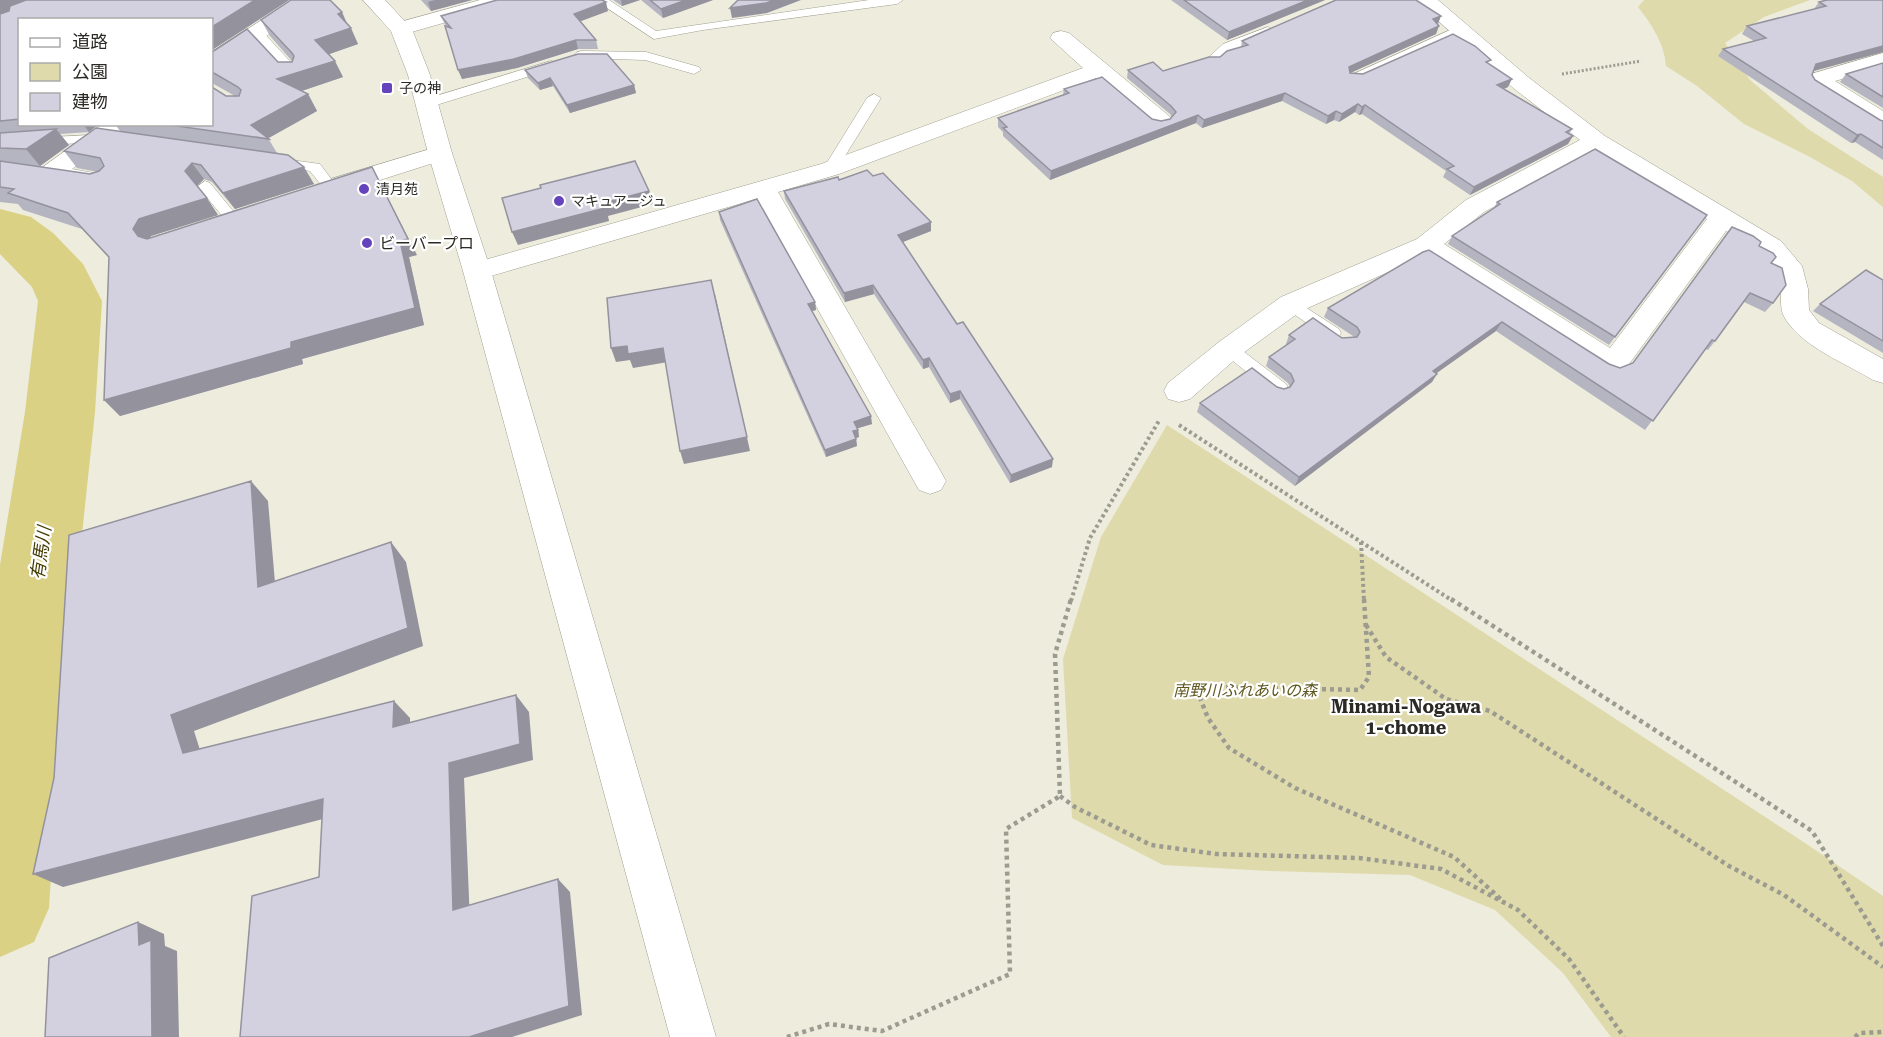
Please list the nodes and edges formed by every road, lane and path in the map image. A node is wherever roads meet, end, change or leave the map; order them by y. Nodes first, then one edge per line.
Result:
1 (307, 0) edge
2 (373, 0) edge
3 (503, 0) edge
4 (601, 0) edge
5 (897, 0) edge
6 (1425, 0) edge
7 (1280, 26) edge
8 (401, 29) junction
9 (1459, 30) junction
10 (256, 33) junction
11 (1061, 38) dead end
12 (1213, 60) edge
13 (1883, 60) edge
14 (213, 61) edge
15 (1641, 61) dead end
16 (694, 70) dead end
17 (1098, 70) junction
18 (294, 74) edge
19 (1354, 77) edge
20 (1520, 82) junction
21 (874, 98) dead end
22 (428, 103) junction
23 (1160, 120) edge
24 (1883, 121) edge
25 (114, 134) edge
26 (1596, 141) junction
27 (0, 144) edge
28 (440, 153) junction
29 (258, 159) edge
30 (830, 169) junction
31 (102, 181) edge
32 (205, 186) edge
33 (763, 188) junction
34 (321, 191) joint
35 (1723, 216) junction
36 (234, 220) edge
37 (1426, 245) junction
38 (477, 271) junction
39 (1292, 304) junction
40 (1345, 341) edge
41 (1229, 350) junction
42 (1883, 372) edge
43 (1280, 389) edge
44 (1179, 391) joint
45 (1163, 415) junction
46 (930, 481) dead end
47 (1360, 542) junction
48 (1366, 624) junction
49 (1060, 796) junction
50 (1504, 902) junction
51 (1883, 946) edge
52 (1883, 967) edge
53 (1883, 1032) edge
54 (693, 1037) edge
55 (787, 1037) edge
56 (1624, 1037) edge
57 (1855, 1037) edge

1 - 10 street
2 - 8 street
3 - 8 street
4 - 5 lane
6 - 9 street
7 - 12 lane
8 - 22 street
9 - 19 lane
9 - 20 street
10 - 14 street
10 - 18 lane
11 - 17 street
13 - 24 street
15 - 20 path
16 - 22 lane
17 - 23 street
17 - 30 street
20 - 26 street
21 - 30 lane
22 - 28 street
25 - 27 lane
25 - 31 street
26 - 35 street
26 - 37 street
28 - 34 street
28 - 38 street
29 - 34 lane
30 - 33 street
32 - 36 lane
33 - 38 street
33 - 46 street
35 - 37 street
35 - 42 street
37 - 39 street
38 - 54 street
39 - 40 lane
39 - 41 street
41 - 43 lane
41 - 44 street
44 - 45 path
45 - 47 path
45 - 49 path
47 - 48 path
47 - 51 path
48 - 50 path
48 - 52 path
49 - 50 path
49 - 55 path
50 - 56 path
53 - 57 path

